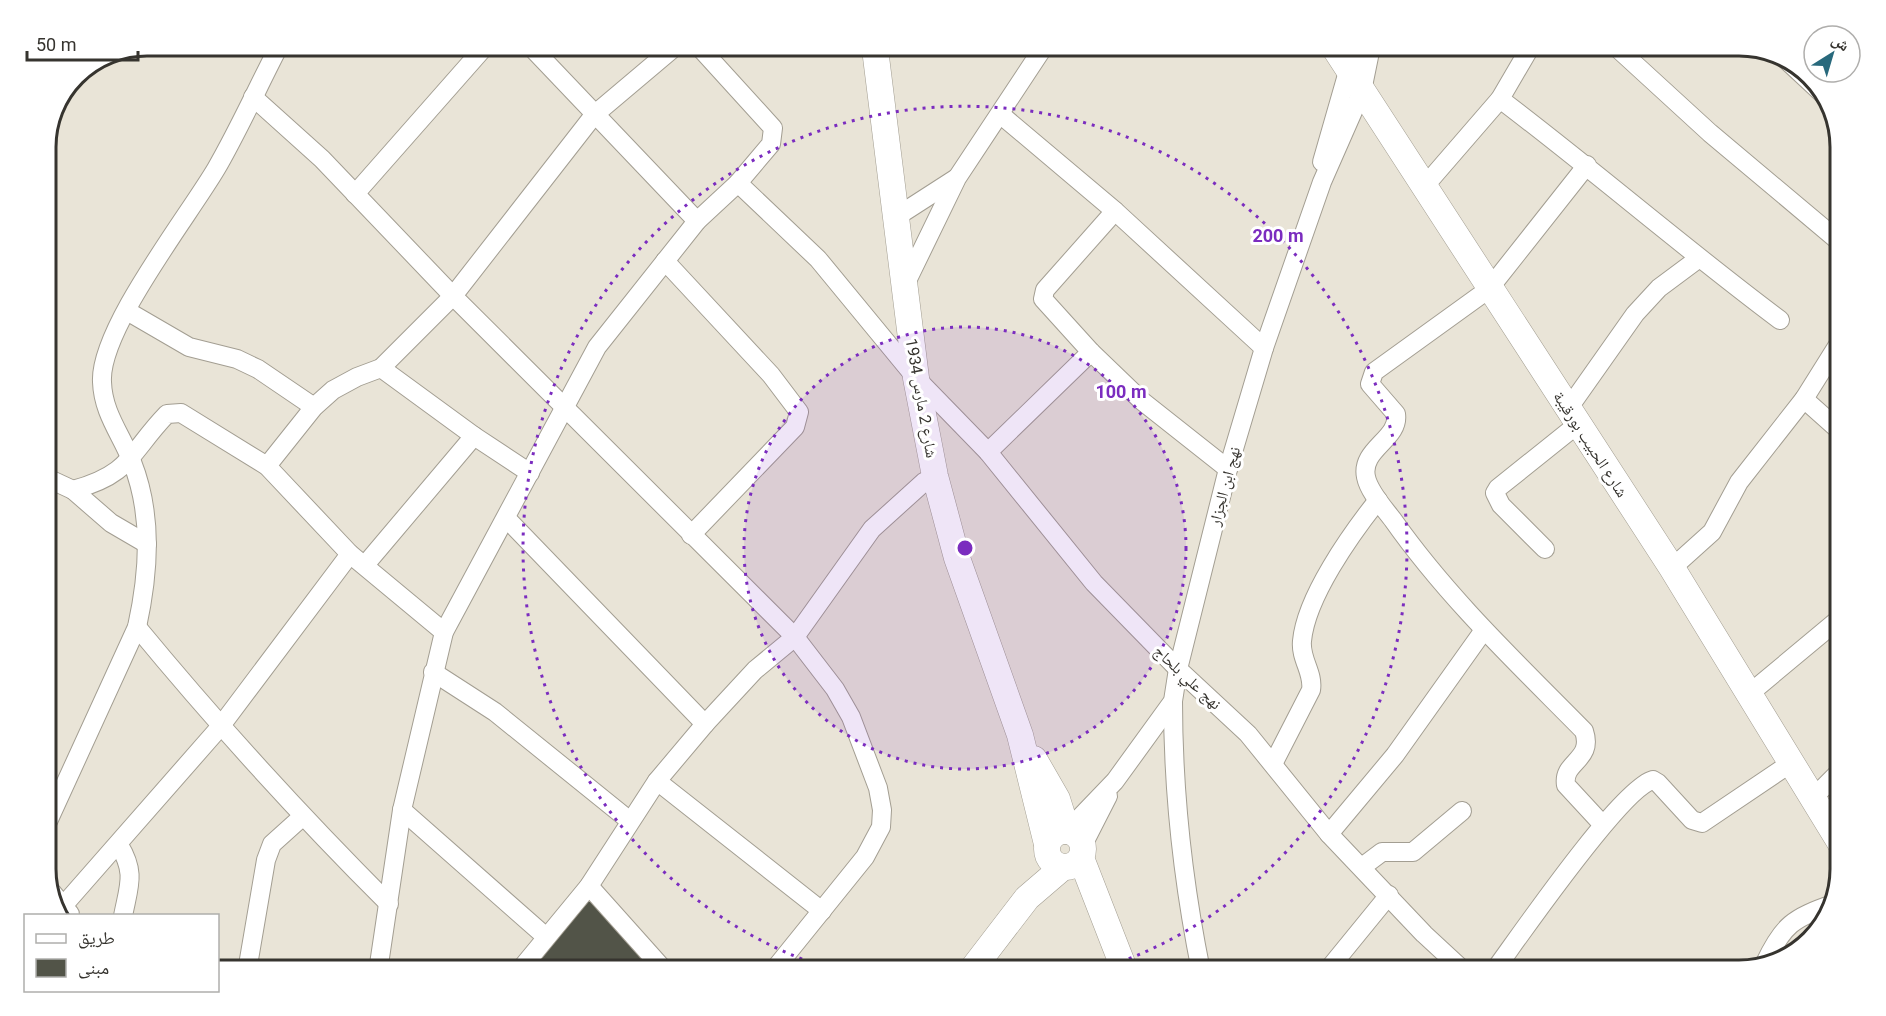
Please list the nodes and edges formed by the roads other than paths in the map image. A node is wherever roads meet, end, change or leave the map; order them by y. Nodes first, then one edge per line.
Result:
1 (274, 56) edge
2 (477, 56) edge
3 (540, 56) edge
4 (664, 56) edge
5 (707, 56) edge
6 (876, 56) edge
7 (1038, 56) edge
8 (1369, 56) edge
9 (1525, 56) edge
10 (1626, 56) edge
11 (1352, 58) edge
12 (1362, 91) junction
13 (253, 97) junction
14 (1500, 99) junction
15 (999, 114) junction
16 (594, 116) junction
17 (1587, 165) junction
18 (957, 178) junction
19 (1322, 182) junction
20 (738, 183) junction
21 (1423, 188) junction
22 (355, 194) junction
23 (1115, 211) junction
24 (896, 218) junction
25 (697, 221) junction
26 (1830, 234) edge
27 (1698, 259) junction
28 (665, 261) junction
29 (904, 286) junction
30 (1489, 289) junction
31 (453, 296) junction
32 (127, 311) junction
33 (1780, 320) dead end
34 (1264, 348) junction
35 (1091, 352) junction
36 (1830, 358) edge
37 (381, 368) junction
38 (916, 378) junction
39 (1804, 399) junction
40 (314, 407) junction
41 (564, 407) junction
42 (1573, 416) junction
43 (1830, 422) edge
44 (474, 436) junction
45 (988, 452) junction
46 (131, 460) junction
47 (267, 466) junction
48 (1228, 469) junction
49 (530, 473) junction
50 (935, 476) junction
51 (56, 482) edge
52 (73, 490) junction
53 (1378, 500) junction
54 (507, 519) junction
55 (691, 535) junction
56 (147, 543) junction
57 (1545, 549) dead end
58 (357, 560) junction
59 (1672, 568) junction
60 (1830, 626) edge
61 (137, 627) junction
62 (1484, 630) junction
63 (444, 632) junction
64 (795, 637) junction
65 (1178, 669) junction
66 (433, 672) junction
67 (1749, 694) junction
68 (1173, 701) junction
69 (705, 724) junction
70 (220, 727) junction
71 (1791, 763) junction
72 (1274, 764) junction
73 (657, 781) junction
74 (1830, 781) edge
75 (1813, 798) junction
76 (56, 804) edge
77 (402, 810) junction
78 (1462, 812) dead end
79 (302, 817) junction
80 (630, 821) junction
81 (1603, 825) junction
82 (1830, 826) edge
83 (1329, 834) junction
84 (119, 845) junction
85 (1065, 852) junction
86 (1362, 867) junction
87 (589, 886) junction
88 (1389, 895) junction
89 (389, 904) junction
90 (1822, 908) edge
91 (67, 911) edge
92 (822, 911) junction
93 (123, 914) edge
94 (545, 936) junction
95 (1768, 956) edge
96 (249, 960) edge
97 (380, 960) edge
98 (527, 960) edge
99 (655, 960) edge
100 (782, 960) edge
101 (979, 960) edge
102 (1119, 960) edge
103 (1199, 960) edge
104 (1336, 960) edge
105 (1452, 960) edge
106 (1502, 960) edge

1 - 13 street
2 - 22 street
3 - 16 street
4 - 16 street
5 - 20 street
6 - 24 street, شارع 2 مارس 1934
7 - 15 street
8 - 12 street, نهج ابن الجزار
9 - 14 street
10 - 26 street
11 - 12 street, شارع الحبيب بورقيبة
11 - 19 street, نهج ابن الجزار
12 - 19 street, نهج ابن الجزار
12 - 21 street, شارع الحبيب بورقيبة
13 - 22 street
13 - 32 street
14 - 17 street
14 - 21 street
15 - 18 street
15 - 23 street
16 - 25 street
16 - 31 street
17 - 27 street
17 - 30 street
18 - 24 street
18 - 29 street
19 - 34 street, نهج ابن الجزار
20 - 25 street
20 - 38 street, نهج علي بلحاج
21 - 30 street, شارع الحبيب بورقيبة
22 - 31 street
23 - 34 street
23 - 35 street
24 - 29 street, شارع 2 مارس 1934
25 - 28 street
27 - 33 street
27 - 42 street
28 - 41 street
28 - 55 street
29 - 38 street, شارع 2 مارس 1934
30 - 42 street, شارع الحبيب بورقيبة
30 - 53 street
31 - 37 street
31 - 41 street
32 - 40 street
32 - 46 street
34 - 48 street, نهج ابن الجزار
35 - 45 street
35 - 48 street
36 - 39 street
37 - 40 street
37 - 44 street
38 - 45 street, نهج علي بلحاج
38 - 50 street, شارع 2 مارس 1934
39 - 43 street
39 - 59 street
40 - 47 street
41 - 49 street
41 - 55 street
42 - 57 street
42 - 59 street, شارع الحبيب بورقيبة
44 - 49 street
44 - 58 street
45 - 65 street, نهج علي بلحاج
46 - 47 street
46 - 52 street
46 - 56 street
47 - 58 street
48 - 65 street, نهج ابن الجزار
49 - 54 street
50 - 64 street
50 - 85 street, شارع 2 مارس 1934
51 - 52 street
52 - 56 street
53 - 62 street
53 - 72 street
54 - 63 street
54 - 69 street
55 - 64 street
56 - 61 street
58 - 63 street
58 - 70 street
59 - 67 street, شارع الحبيب بورقيبة
60 - 67 street
61 - 70 street
61 - 76 street
62 - 81 street
62 - 83 street
63 - 66 street
64 - 69 street
64 - 92 street
65 - 68 street, نهج ابن الجزار
65 - 72 street, نهج علي بلحاج
66 - 77 street
66 - 80 street
67 - 71 street, شارع الحبيب بورقيبة
68 - 85 street, نهج ابن الجزار
68 - 103 street
69 - 73 street
70 - 79 street
70 - 84 street
71 - 75 street, شارع الحبيب بورقيبة
71 - 81 street
72 - 83 street, نهج علي بلحاج
73 - 80 street
73 - 92 street
74 - 75 street
75 - 82 street, شارع الحبيب بورقيبة
77 - 89 street
77 - 94 street
78 - 86 street
79 - 89 street
79 - 96 street
80 - 87 street
81 - 106 street
83 - 86 street, نهج علي بلحاج
84 - 91 street
84 - 93 street
85 - 101 street
85 - 102 street, شارع 2 مارس 1934
86 - 88 street, نهج علي بلحاج
87 - 94 street
87 - 99 street
88 - 104 street
88 - 105 street, نهج علي بلحاج
89 - 97 street
90 - 95 street
92 - 100 street
94 - 98 street

